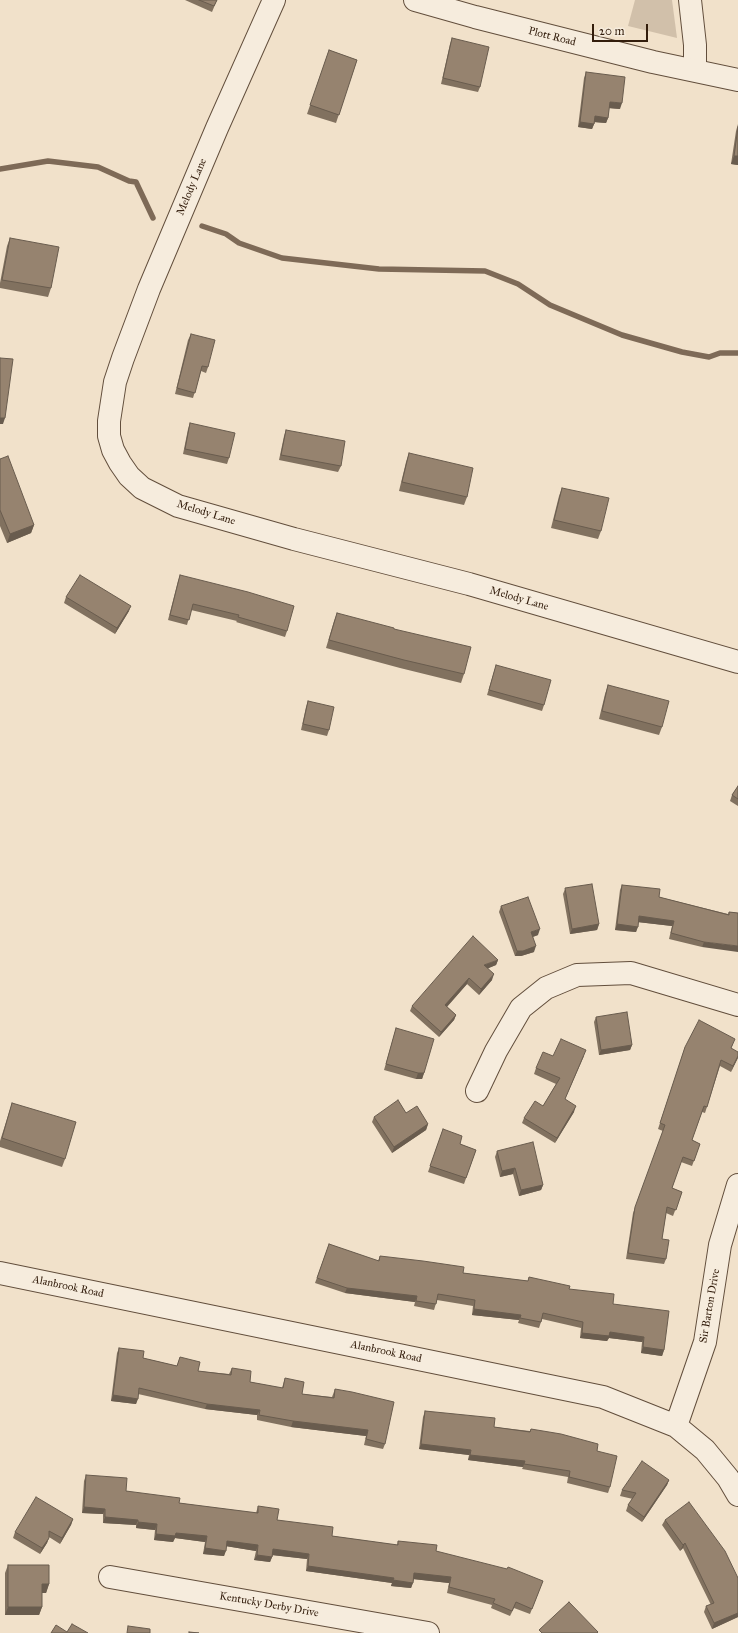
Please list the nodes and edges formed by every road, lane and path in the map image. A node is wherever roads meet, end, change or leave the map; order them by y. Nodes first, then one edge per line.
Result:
1 (274, 0) edge
2 (415, 0) edge
3 (690, 0) edge
4 (694, 70) junction
5 (738, 80) edge
6 (738, 662) edge
7 (738, 1005) edge
8 (477, 1091) dead end
9 (738, 1185) edge
10 (0, 1273) edge
11 (676, 1426) junction
12 (738, 1495) edge
13 (110, 1577) dead end
14 (428, 1633) edge

1 - 6 street, Melody Lane
2 - 4 street, Plott Road
3 - 4 street
4 - 5 street, Plott Road
7 - 8 street
9 - 11 street, Sir Barton Drive
10 - 11 street, Alanbrook Road
11 - 12 street, Alanbrook Road
13 - 14 street, Kentucky Derby Drive

